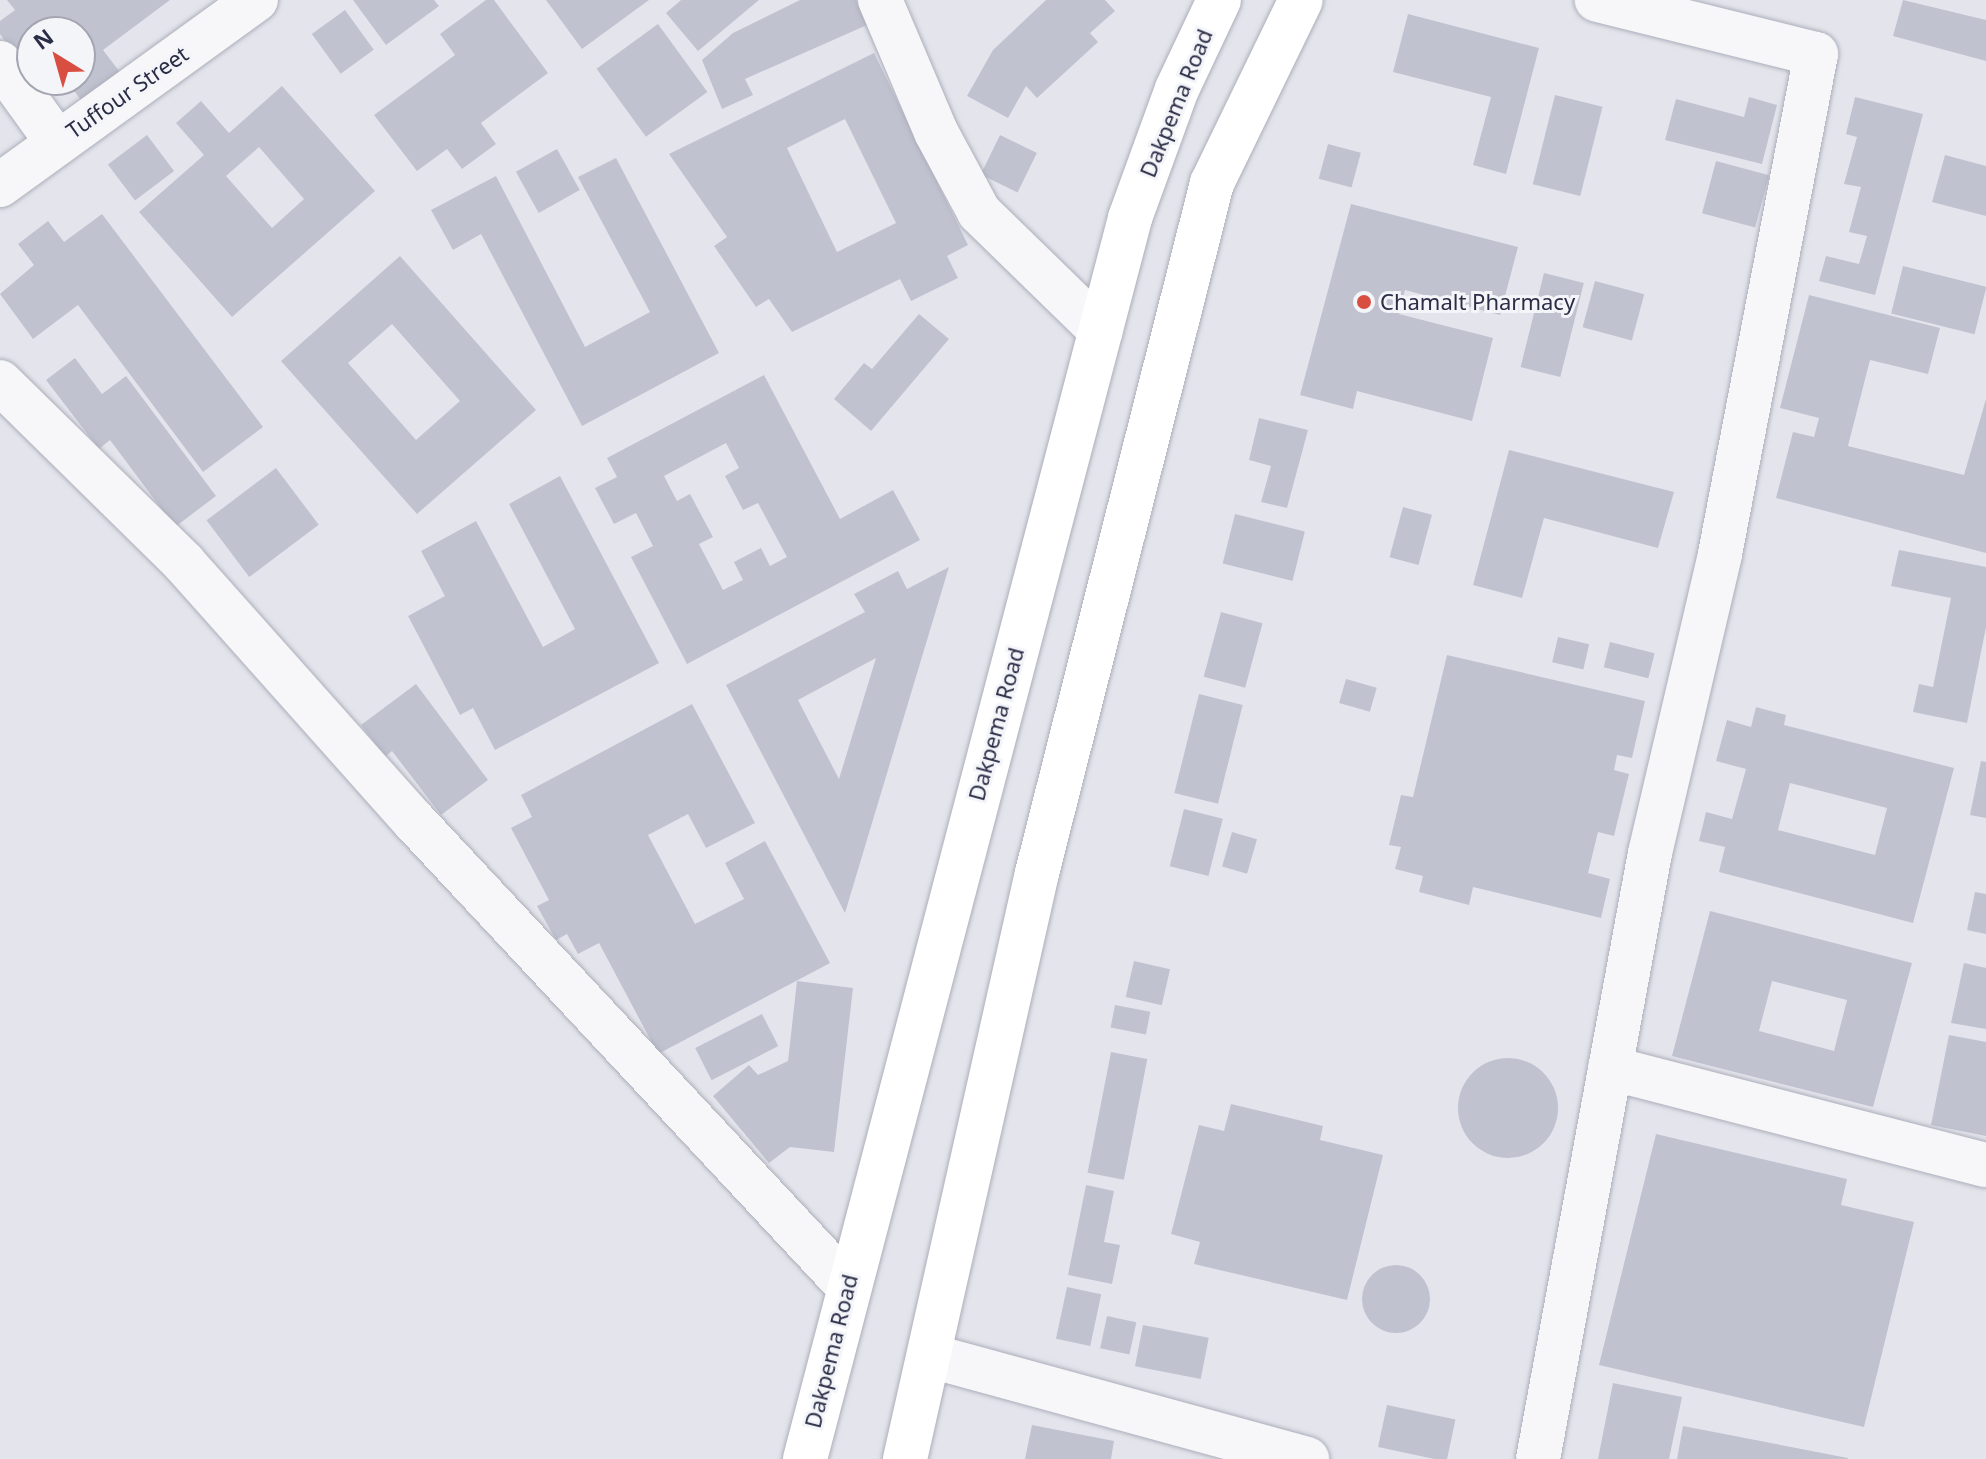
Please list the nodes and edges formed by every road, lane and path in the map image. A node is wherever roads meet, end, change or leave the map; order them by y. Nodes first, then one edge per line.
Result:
1 (256, 0) edge
2 (880, 0) edge
3 (1219, 0) edge
4 (1301, 0) edge
5 (1597, 0) edge
6 (0, 63) edge
7 (57, 142) junction
8 (0, 185) edge
9 (1101, 331) junction
10 (0, 382) edge
11 (1610, 1068) junction
12 (1986, 1165) edge
13 (847, 1285) junction
14 (931, 1356) junction
15 (805, 1459) edge
16 (905, 1459) edge
17 (1307, 1459) edge
18 (1538, 1459) edge

1 - 7 street, Tuffour Street
2 - 9 street
3 - 9 highway, Dakpema Road
4 - 14 highway
5 - 11 street
6 - 7 street
7 - 8 street, Tuffour Street
9 - 13 highway, Dakpema Road
10 - 13 street
11 - 12 street
11 - 18 street
13 - 15 highway, Dakpema Road
14 - 16 highway
14 - 17 street

